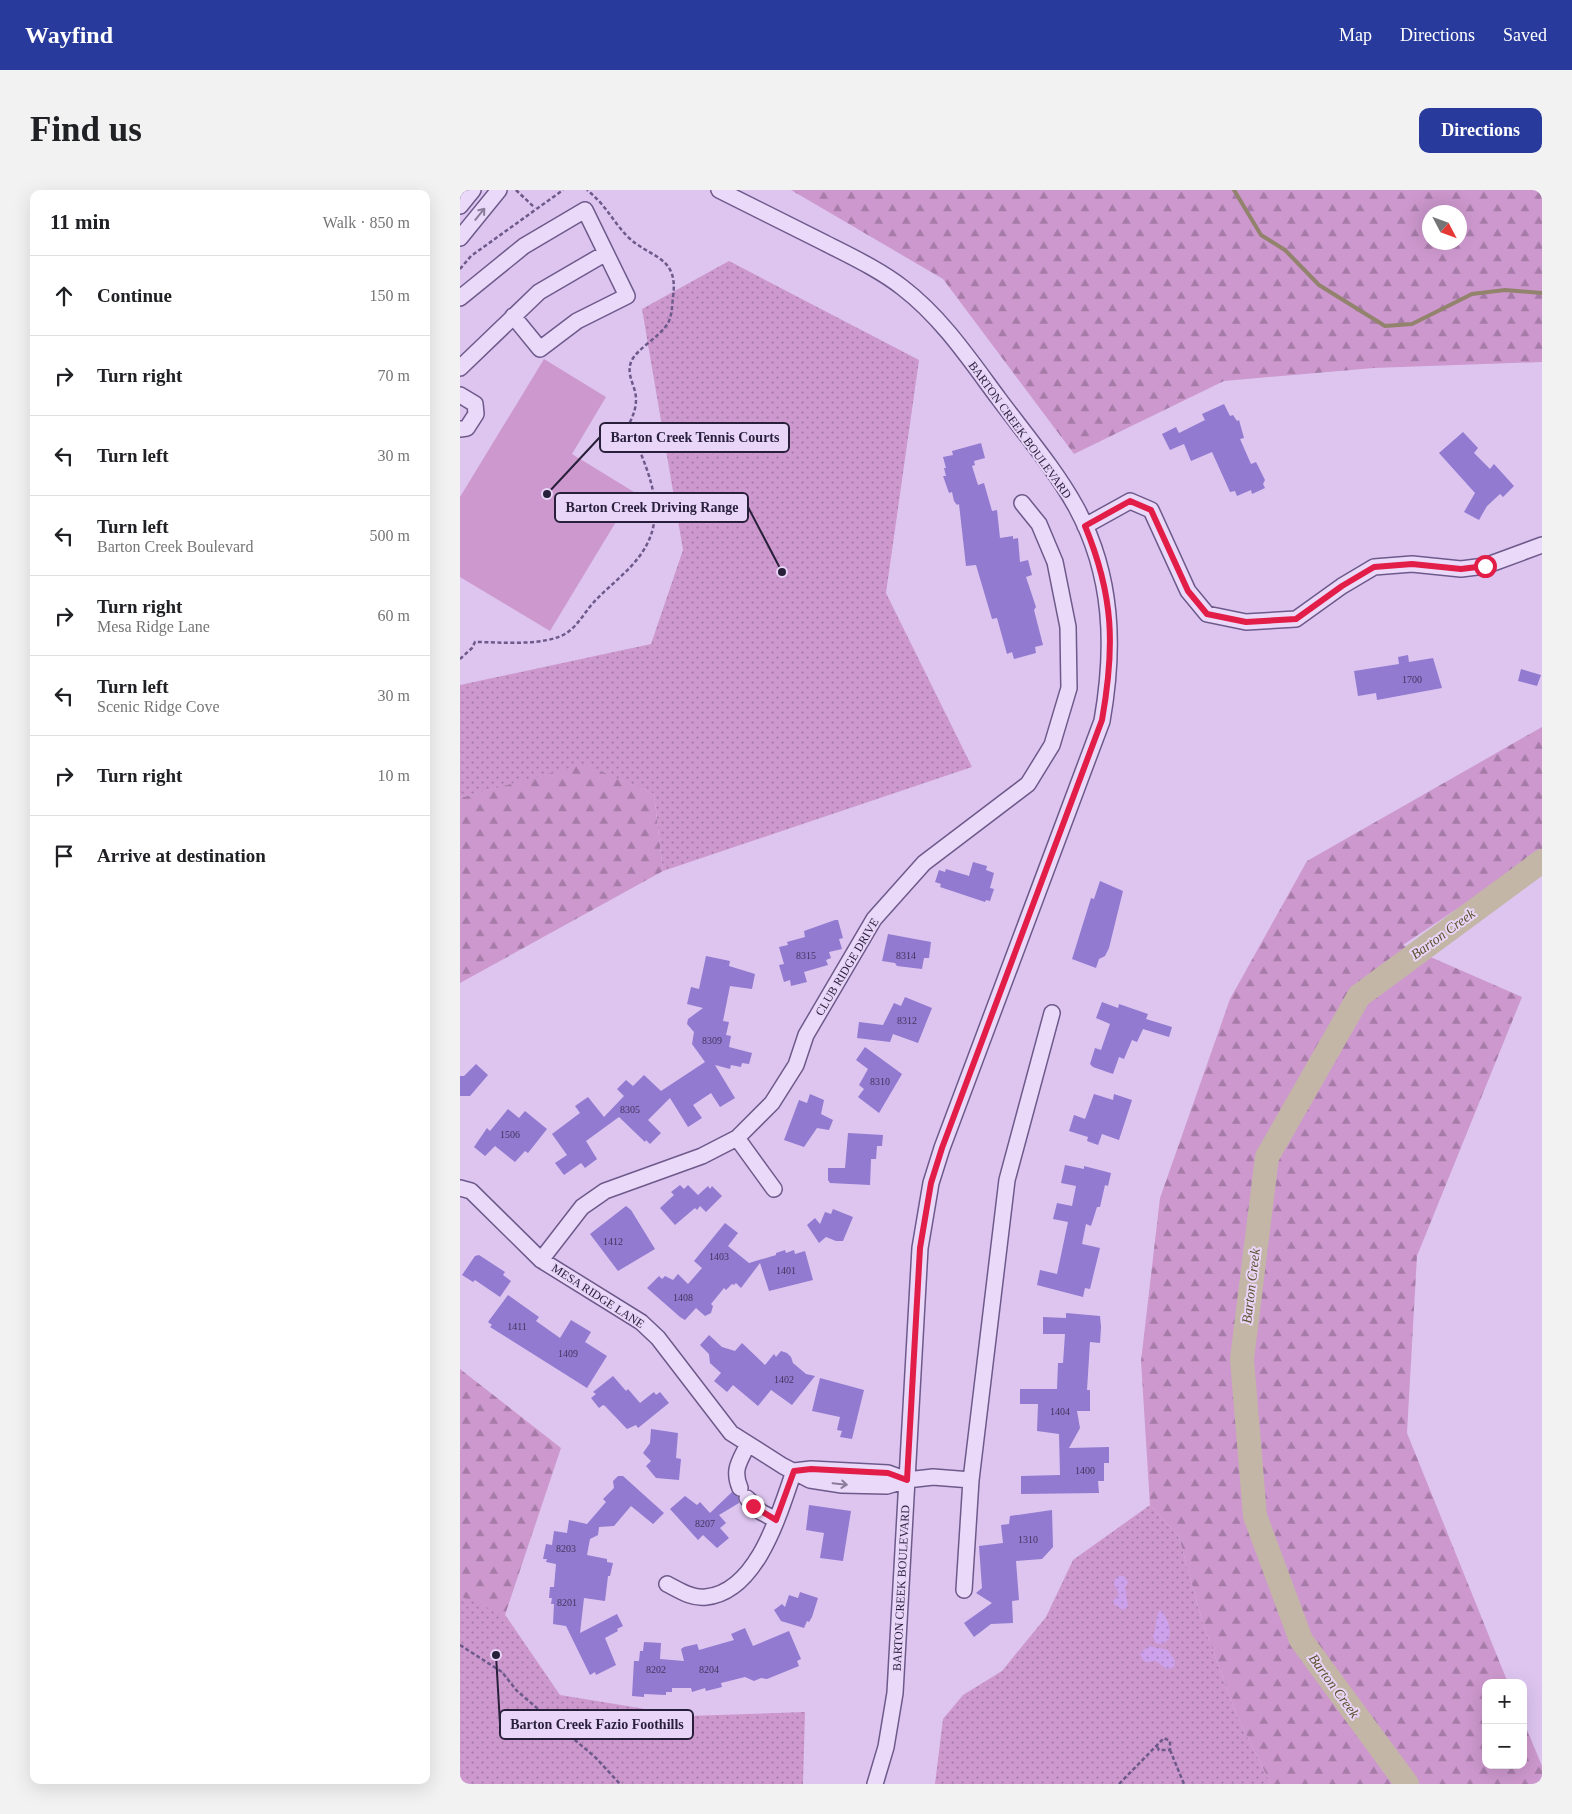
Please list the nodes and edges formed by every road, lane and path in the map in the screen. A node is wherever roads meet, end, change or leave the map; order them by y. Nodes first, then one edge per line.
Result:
1 (473, 190) edge
2 (499, 190) edge
3 (516, 190) edge
4 (563, 190) edge
5 (587, 190) edge
6 (719, 190) edge
7 (460, 206) edge
8 (535, 208) junction
9 (460, 238) edge
10 (606, 253) junction
11 (460, 269) edge
12 (460, 298) edge
13 (513, 316) junction
14 (460, 368) edge
15 (460, 395) edge
16 (460, 429) edge
17 (1022, 503) dead end
18 (1085, 526) junction
19 (1542, 545) edge
20 (460, 659) edge
21 (1052, 1013) dead end
22 (737, 1138) junction
23 (460, 1188) edge
24 (774, 1189) dead end
25 (541, 1260) junction
26 (748, 1444) junction
27 (794, 1471) junction
28 (907, 1480) junction
29 (971, 1480) junction
30 (776, 1520) junction
31 (667, 1584) dead end
32 (964, 1590) dead end
33 (460, 1645) edge
34 (1156, 1745) junction
35 (1170, 1750) junction
36 (620, 1784) edge
37 (875, 1784) edge
38 (1119, 1784) edge
39 (1184, 1784) edge

1 - 7 street
9 -> 2 street
3 - 8 path
4 - 8 path
5 - 20 path
6 - 18 street, BARTON CREEK BOULEVARD
8 - 11 path
10 - 12 street
10 - 13 street
10 - 13 street
13 - 14 street
15 - 16 street
17 - 22 street, CLUB RIDGE DRIVE
18 - 19 street
18 - 28 street, BARTON CREEK BOULEVARD
21 - 29 street
22 - 24 street
22 - 25 street, CLUB RIDGE DRIVE
23 - 25 street, MESA RIDGE LANE
25 - 26 street, MESA RIDGE LANE
26 - 27 street, MESA RIDGE LANE
26 - 30 street
27 - 28 street
27 - 30 street
28 - 29 street
28 - 37 street, BARTON CREEK BOULEVARD
29 - 32 street
30 - 31 street
33 - 36 path
34 - 35 path
34 - 35 path
34 - 38 path
35 - 39 path

